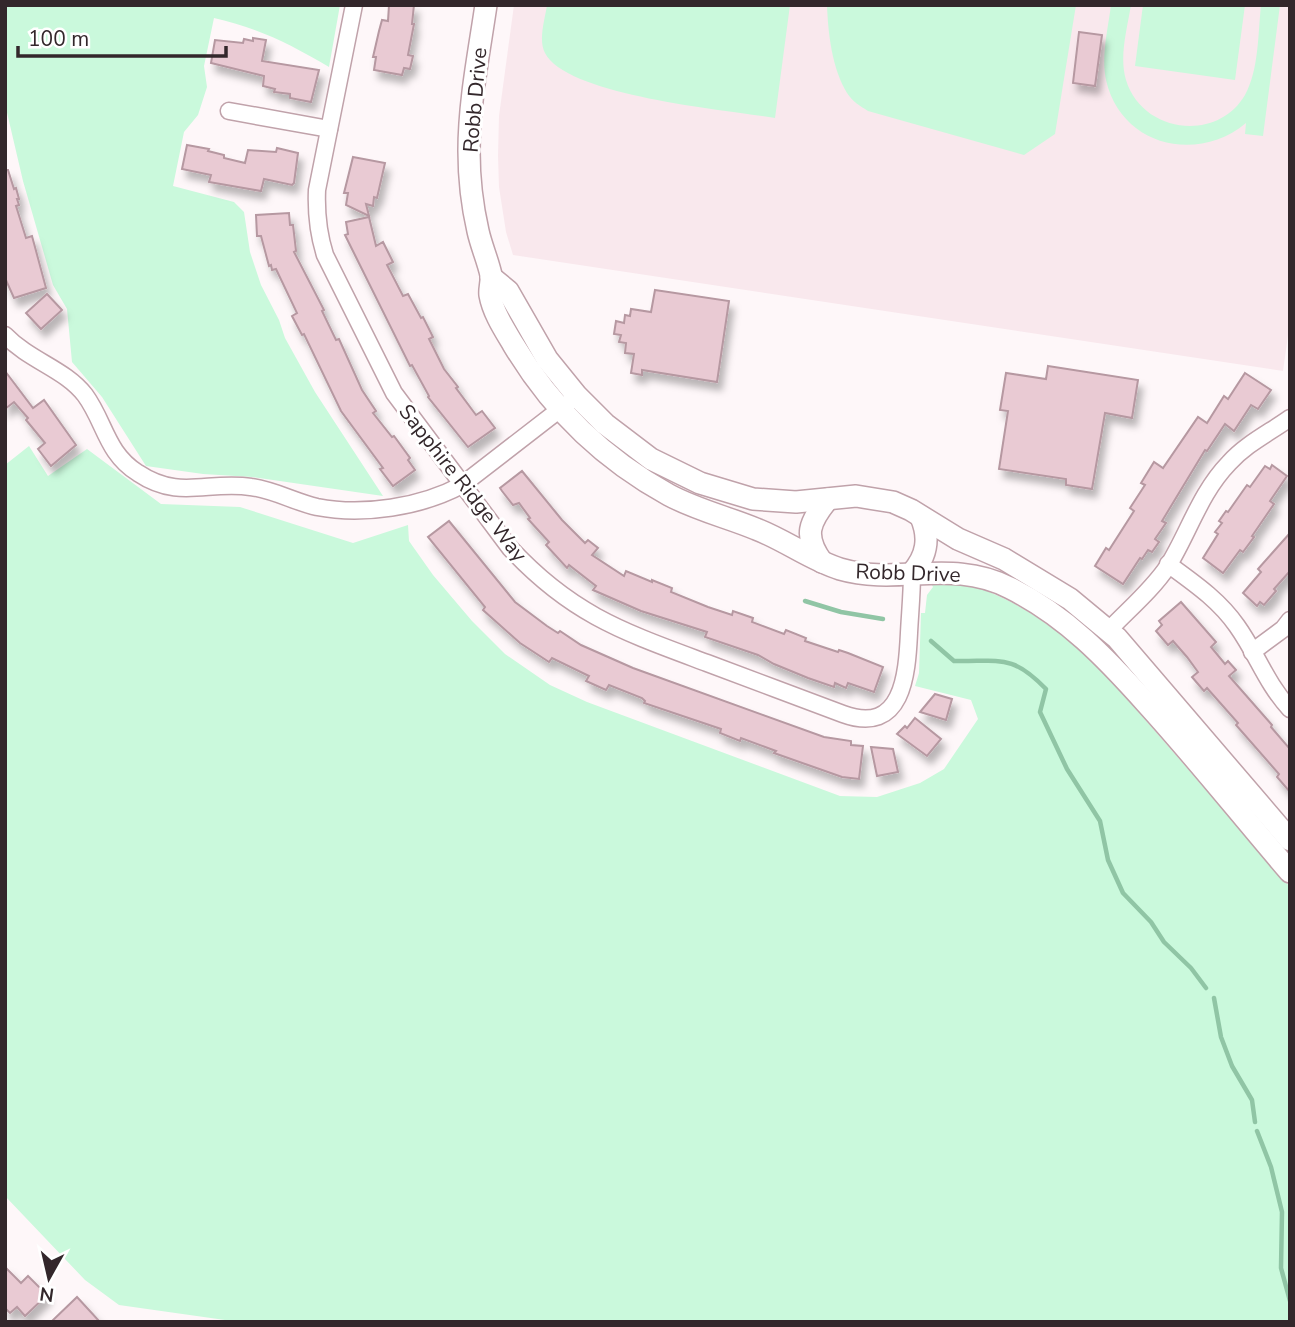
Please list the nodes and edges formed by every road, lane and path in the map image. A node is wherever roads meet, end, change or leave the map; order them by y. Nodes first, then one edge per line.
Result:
1 (354, 5) edge
2 (486, 5) edge
3 (229, 111) dead end
4 (329, 129) junction
5 (5, 335) edge
6 (569, 403) junction
7 (1290, 418) edge
8 (461, 485) junction
9 (828, 499) junction
10 (921, 517) junction
11 (822, 562) junction
12 (1168, 564) junction
13 (912, 573) junction
14 (1290, 620) edge
15 (1110, 630) junction
16 (1252, 652) junction
17 (1290, 709) edge
18 (1284, 839) edge
19 (1290, 872) edge

1 - 4 street, Sapphire Ridge Way
2 - 6 street, Robb Drive
3 - 4 street
4 - 8 street, Sapphire Ridge Way
5 - 8 street
6 - 8 street
6 - 9 street, Robb Drive
6 - 11 street, Robb Drive
7 - 12 street
8 - 13 street, Sapphire Ridge Way
9 - 10 street, Robb Drive
9 - 11 street
10 - 13 street
10 - 15 street, Robb Drive
11 - 13 street, Robb Drive
12 - 15 street
12 - 16 street
13 - 18 street, Robb Drive
14 - 16 street
15 - 18 street, Robb Drive
16 - 17 street
18 - 19 street, Robb Drive

